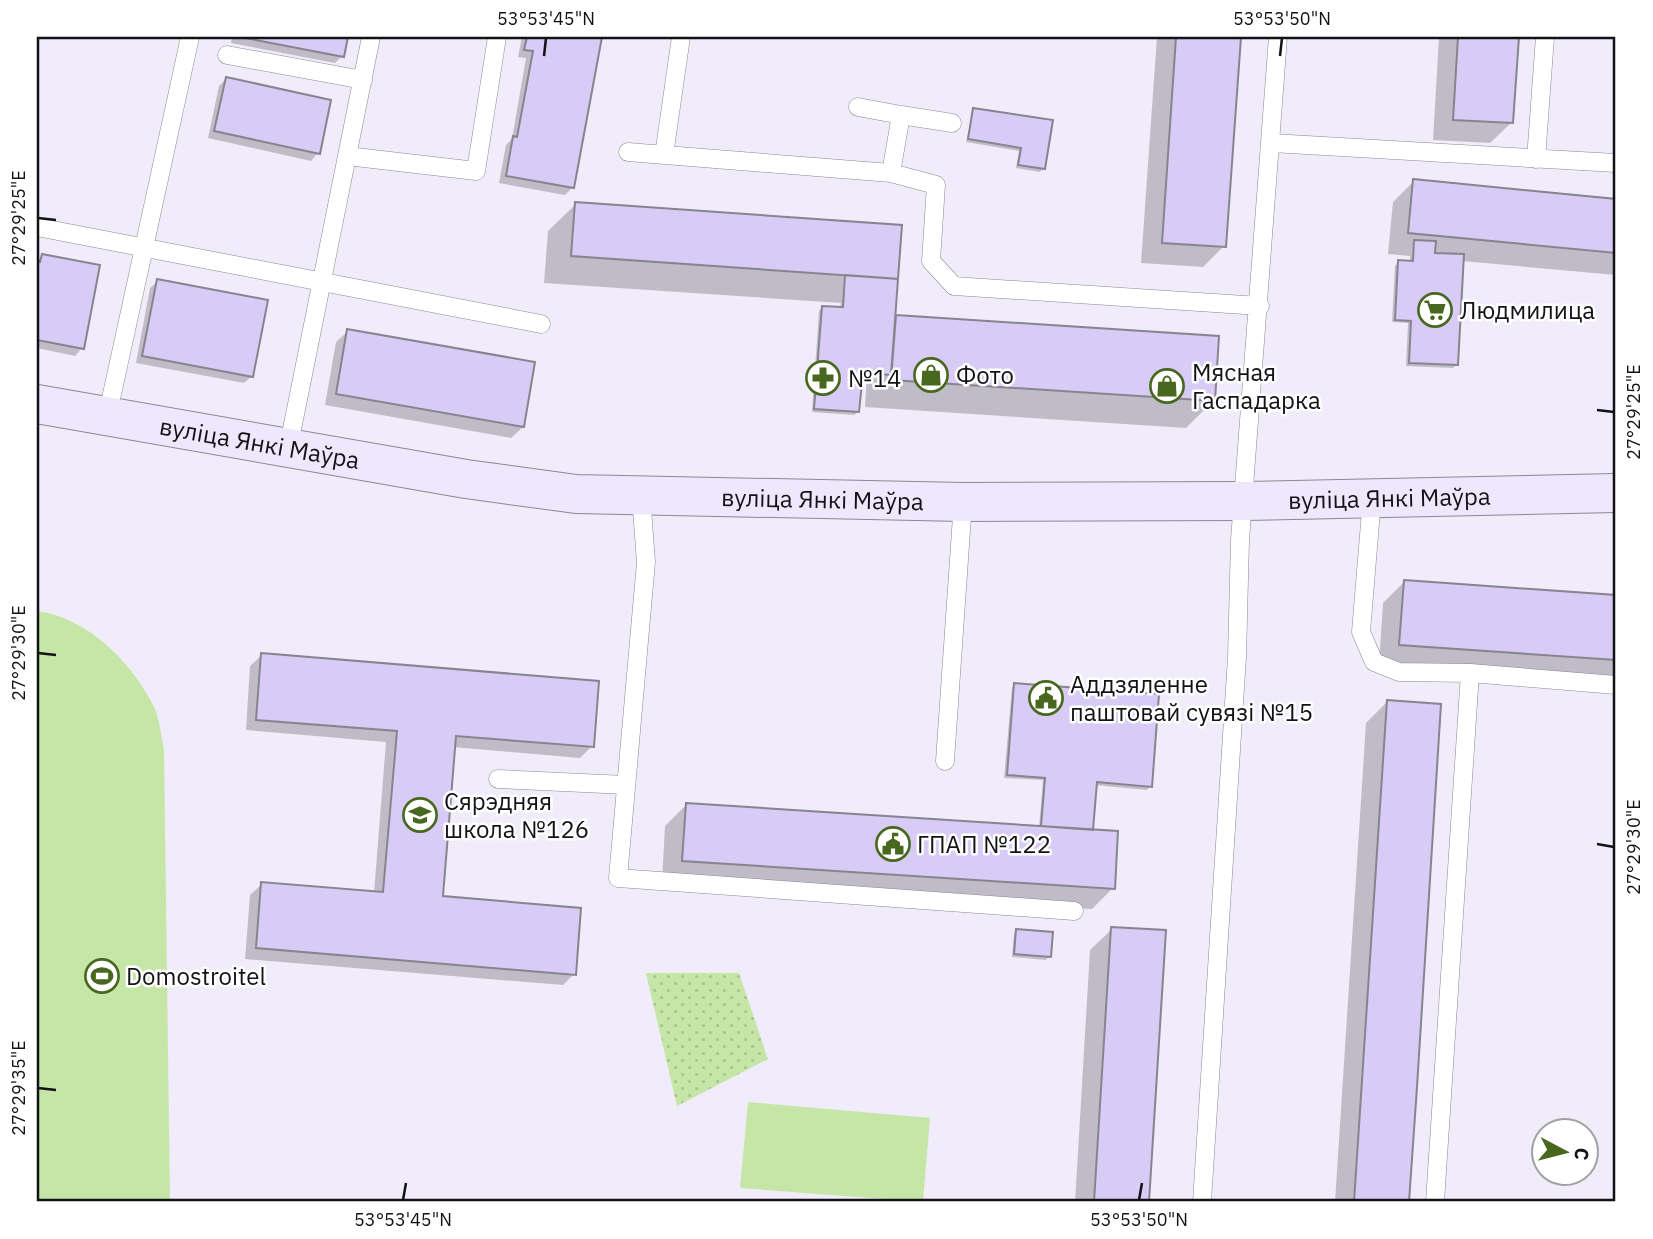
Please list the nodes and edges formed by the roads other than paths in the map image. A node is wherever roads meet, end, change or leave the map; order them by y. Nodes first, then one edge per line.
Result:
1 (190, 37) edge
2 (372, 37) edge
3 (497, 37) edge
4 (681, 37) edge
5 (1278, 37) edge
6 (1545, 37) edge
7 (226, 55) dead end
8 (363, 80) junction
9 (858, 107) dead end
10 (901, 115) junction
11 (951, 123) dead end
12 (1272, 143) junction
13 (628, 152) dead end
14 (664, 155) junction
15 (347, 156) junction
16 (1536, 159) junction
17 (1616, 163) edge
18 (891, 173) junction
19 (37, 227) edge
20 (142, 247) junction
21 (321, 281) junction
22 (1260, 306) junction
23 (541, 324) dead end
24 (37, 404) edge
25 (107, 417) junction
26 (288, 449) junction
27 (1616, 493) edge
28 (641, 496) junction
29 (1372, 499) junction
30 (1243, 501) junction
31 (963, 502) junction
32 (1470, 673) junction
33 (1616, 685) edge
34 (945, 761) dead end
35 (498, 779) dead end
36 (626, 785) junction
37 (1074, 911) dead end
38 (1202, 1202) edge
39 (1435, 1202) edge

1 - 20 lane
2 - 8 lane
3 - 15 lane
4 - 14 lane
5 - 12 lane
6 - 16 lane
7 - 8 lane
8 - 15 lane
9 - 10 lane
10 - 11 lane
10 - 18 lane
12 - 16 lane
12 - 22 lane
13 - 14 lane
14 - 18 lane
15 - 21 lane
16 - 17 lane
18 - 22 lane
19 - 20 lane
20 - 21 lane
20 - 25 lane
21 - 23 lane
21 - 26 lane
22 - 30 lane
24 - 25 street, вуліца Янкі Маўра
25 - 26 street, вуліца Янкі Маўра
26 - 28 street, вуліца Янкі Маўра
27 - 29 street, вуліца Янкі Маўра
28 - 31 street, вуліца Янкі Маўра
28 - 36 lane
29 - 30 street, вуліца Янкі Маўра
29 - 32 lane
30 - 31 street, вуліца Янкі Маўра
30 - 38 lane
31 - 34 lane
32 - 33 lane
32 - 39 lane
35 - 36 lane
36 - 37 lane

